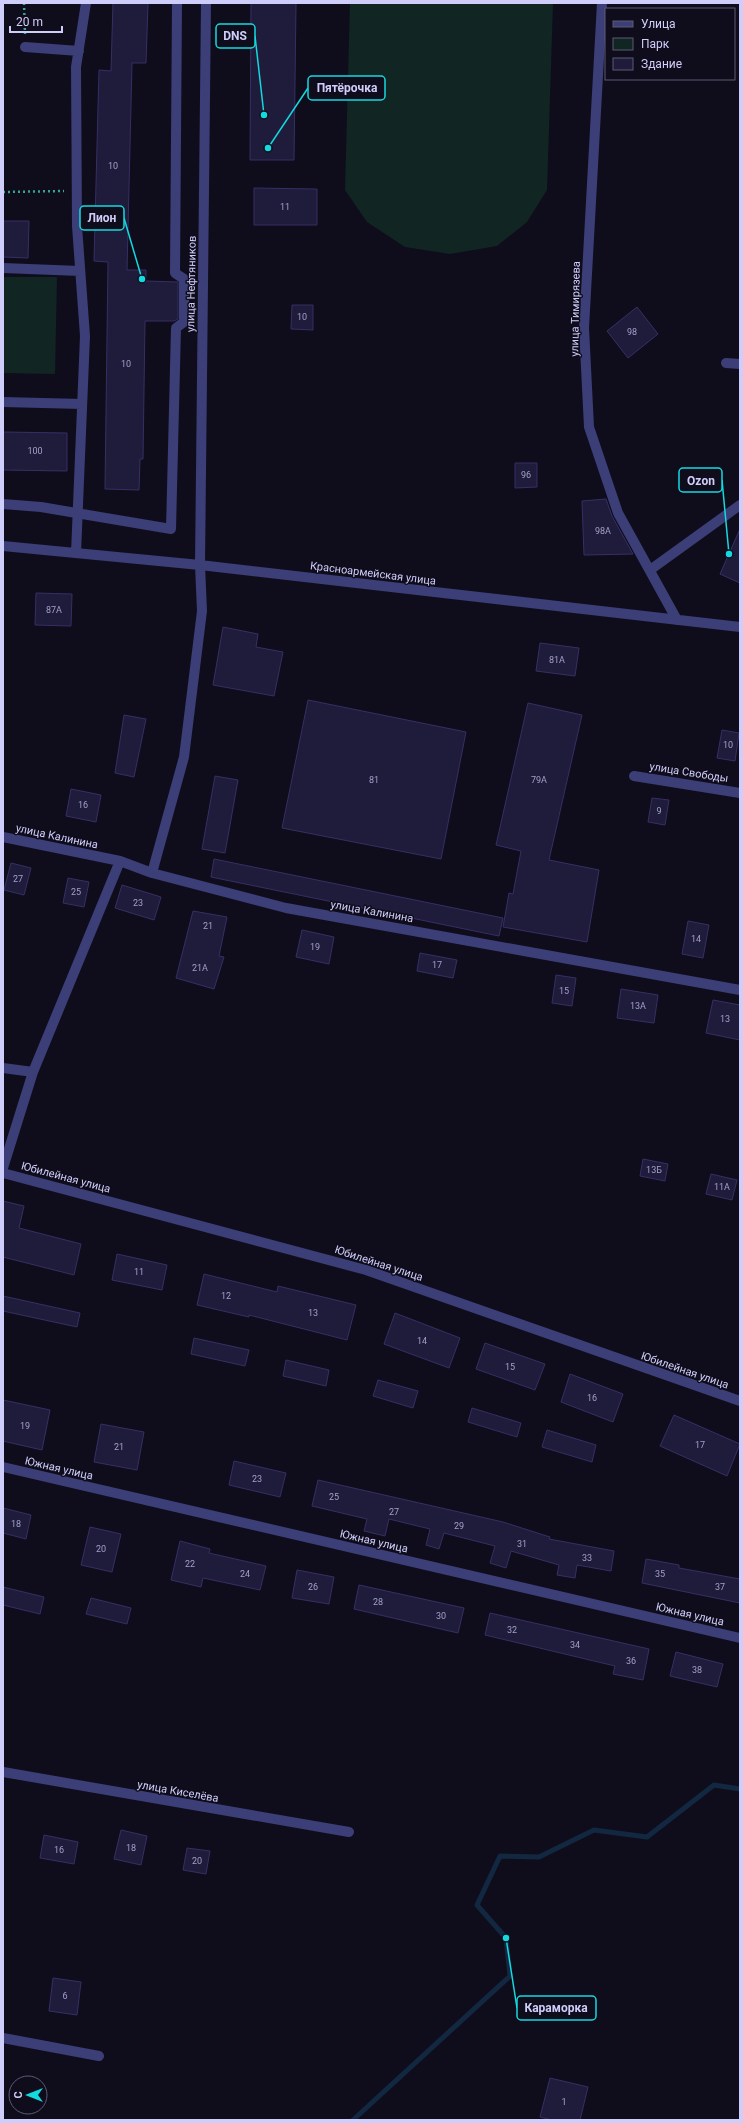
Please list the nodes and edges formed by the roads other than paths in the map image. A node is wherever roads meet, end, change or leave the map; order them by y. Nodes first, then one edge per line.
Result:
1 (86, 3) edge
2 (177, 3) edge
3 (206, 3) edge
4 (602, 3) edge
5 (25, 47) road end
6 (78, 51) junction
7 (3, 268) edge
8 (80, 271) junction
9 (726, 364) dead end
10 (740, 364) edge
11 (3, 402) edge
12 (82, 404) junction
13 (3, 504) edge
14 (740, 505) edge
15 (77, 513) junction
16 (3, 546) edge
17 (76, 553) junction
18 (200, 565) junction
19 (650, 570) junction
20 (677, 620) junction
21 (740, 627) edge
22 (634, 776) dead end
23 (740, 792) edge
24 (3, 837) edge
25 (120, 861) junction
26 (152, 873) junction
27 (740, 990) edge
28 (3, 1068) edge
29 (33, 1072) junction
30 (3, 1168) edge
31 (3, 1173) edge
32 (740, 1402) edge
33 (3, 1467) edge
34 (740, 1638) edge
35 (3, 1772) edge
36 (349, 1832) dead end
37 (3, 2038) edge
38 (99, 2056) dead end

1 - 6 street
2 - 15 street
3 - 18 street, улица Нефтяников
4 - 19 street, улица Тимирязева
5 - 6 street
6 - 8 street
7 - 8 street
8 - 12 street
9 - 10 street
11 - 12 street
12 - 15 street
13 - 15 street
14 - 19 street
15 - 17 street
16 - 17 street, Красноармейская улица
17 - 18 street, Красноармейская улица
18 - 20 street, Красноармейская улица
18 - 26 street, улица Нефтяников
19 - 20 street, улица Тимирязева
20 - 21 street, Красноармейская улица
22 - 23 street, улица Свободы
24 - 25 street, улица Калинина
25 - 26 street, улица Калинина
25 - 29 street
26 - 27 street, улица Калинина
28 - 29 street
29 - 30 street
31 - 32 street, Юбилейная улица
33 - 34 street, Южная улица
35 - 36 street, улица Киселёва
37 - 38 street

